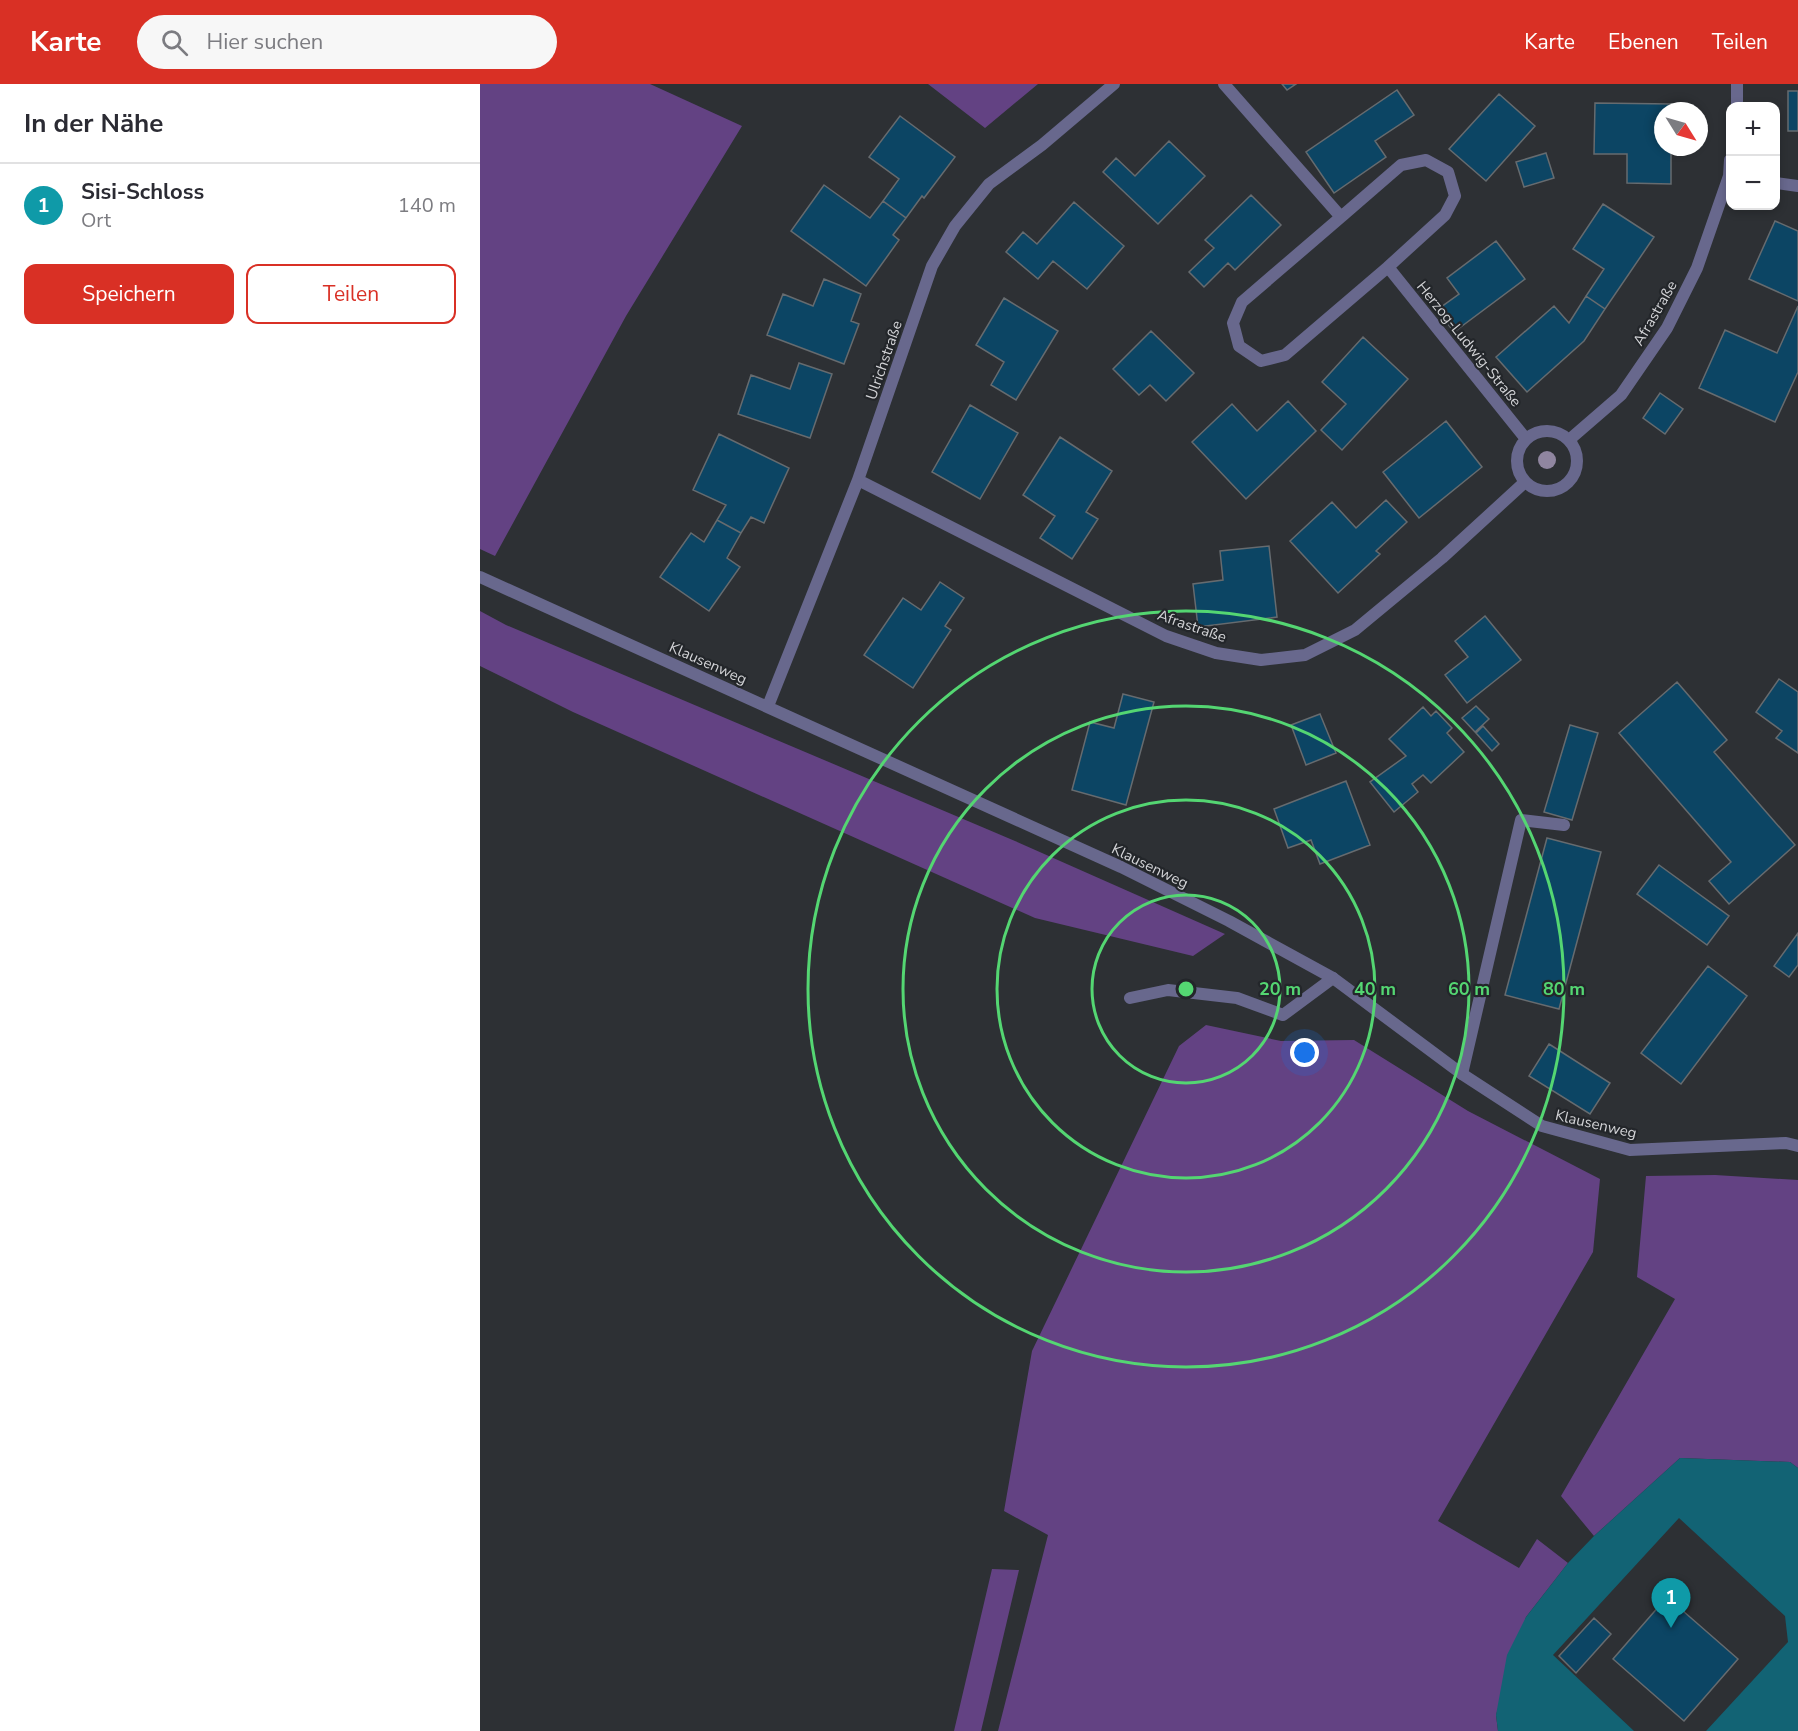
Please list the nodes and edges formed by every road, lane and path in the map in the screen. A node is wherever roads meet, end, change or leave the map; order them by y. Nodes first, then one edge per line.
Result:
1 (1114, 84) edge
2 (1224, 84) edge
3 (1737, 84) edge
4 (1737, 102) edge
5 (1780, 184) edge
6 (1798, 186) edge
7 (1726, 188) edge
8 (1341, 217) junction
9 (1388, 267) junction
10 (1526, 439) junction
11 (1569, 440) junction
12 (858, 480) junction
13 (1525, 482) junction
14 (480, 577) edge
15 (768, 706) junction
16 (1564, 825) dead end
17 (1333, 978) junction
18 (1130, 998) dead end
19 (1462, 1074) junction
20 (1798, 1146) edge

1 - 12 street, Ulrichstraße
2 - 8 street
3 - 4 street
5 - 6 street
7 - 11 street, Afrastraße
8 - 9 street
8 - 9 street
9 - 10 street, Herzog-Ludwig-Straße
10 - 11 street
10 - 13 street
11 - 13 street
12 - 13 street, Afrastraße
12 - 15 street, Ulrichstraße
14 - 15 street, Klausenweg
15 - 17 street, Klausenweg
16 - 19 street
17 - 18 street
17 - 19 street, Klausenweg
19 - 20 street, Klausenweg

